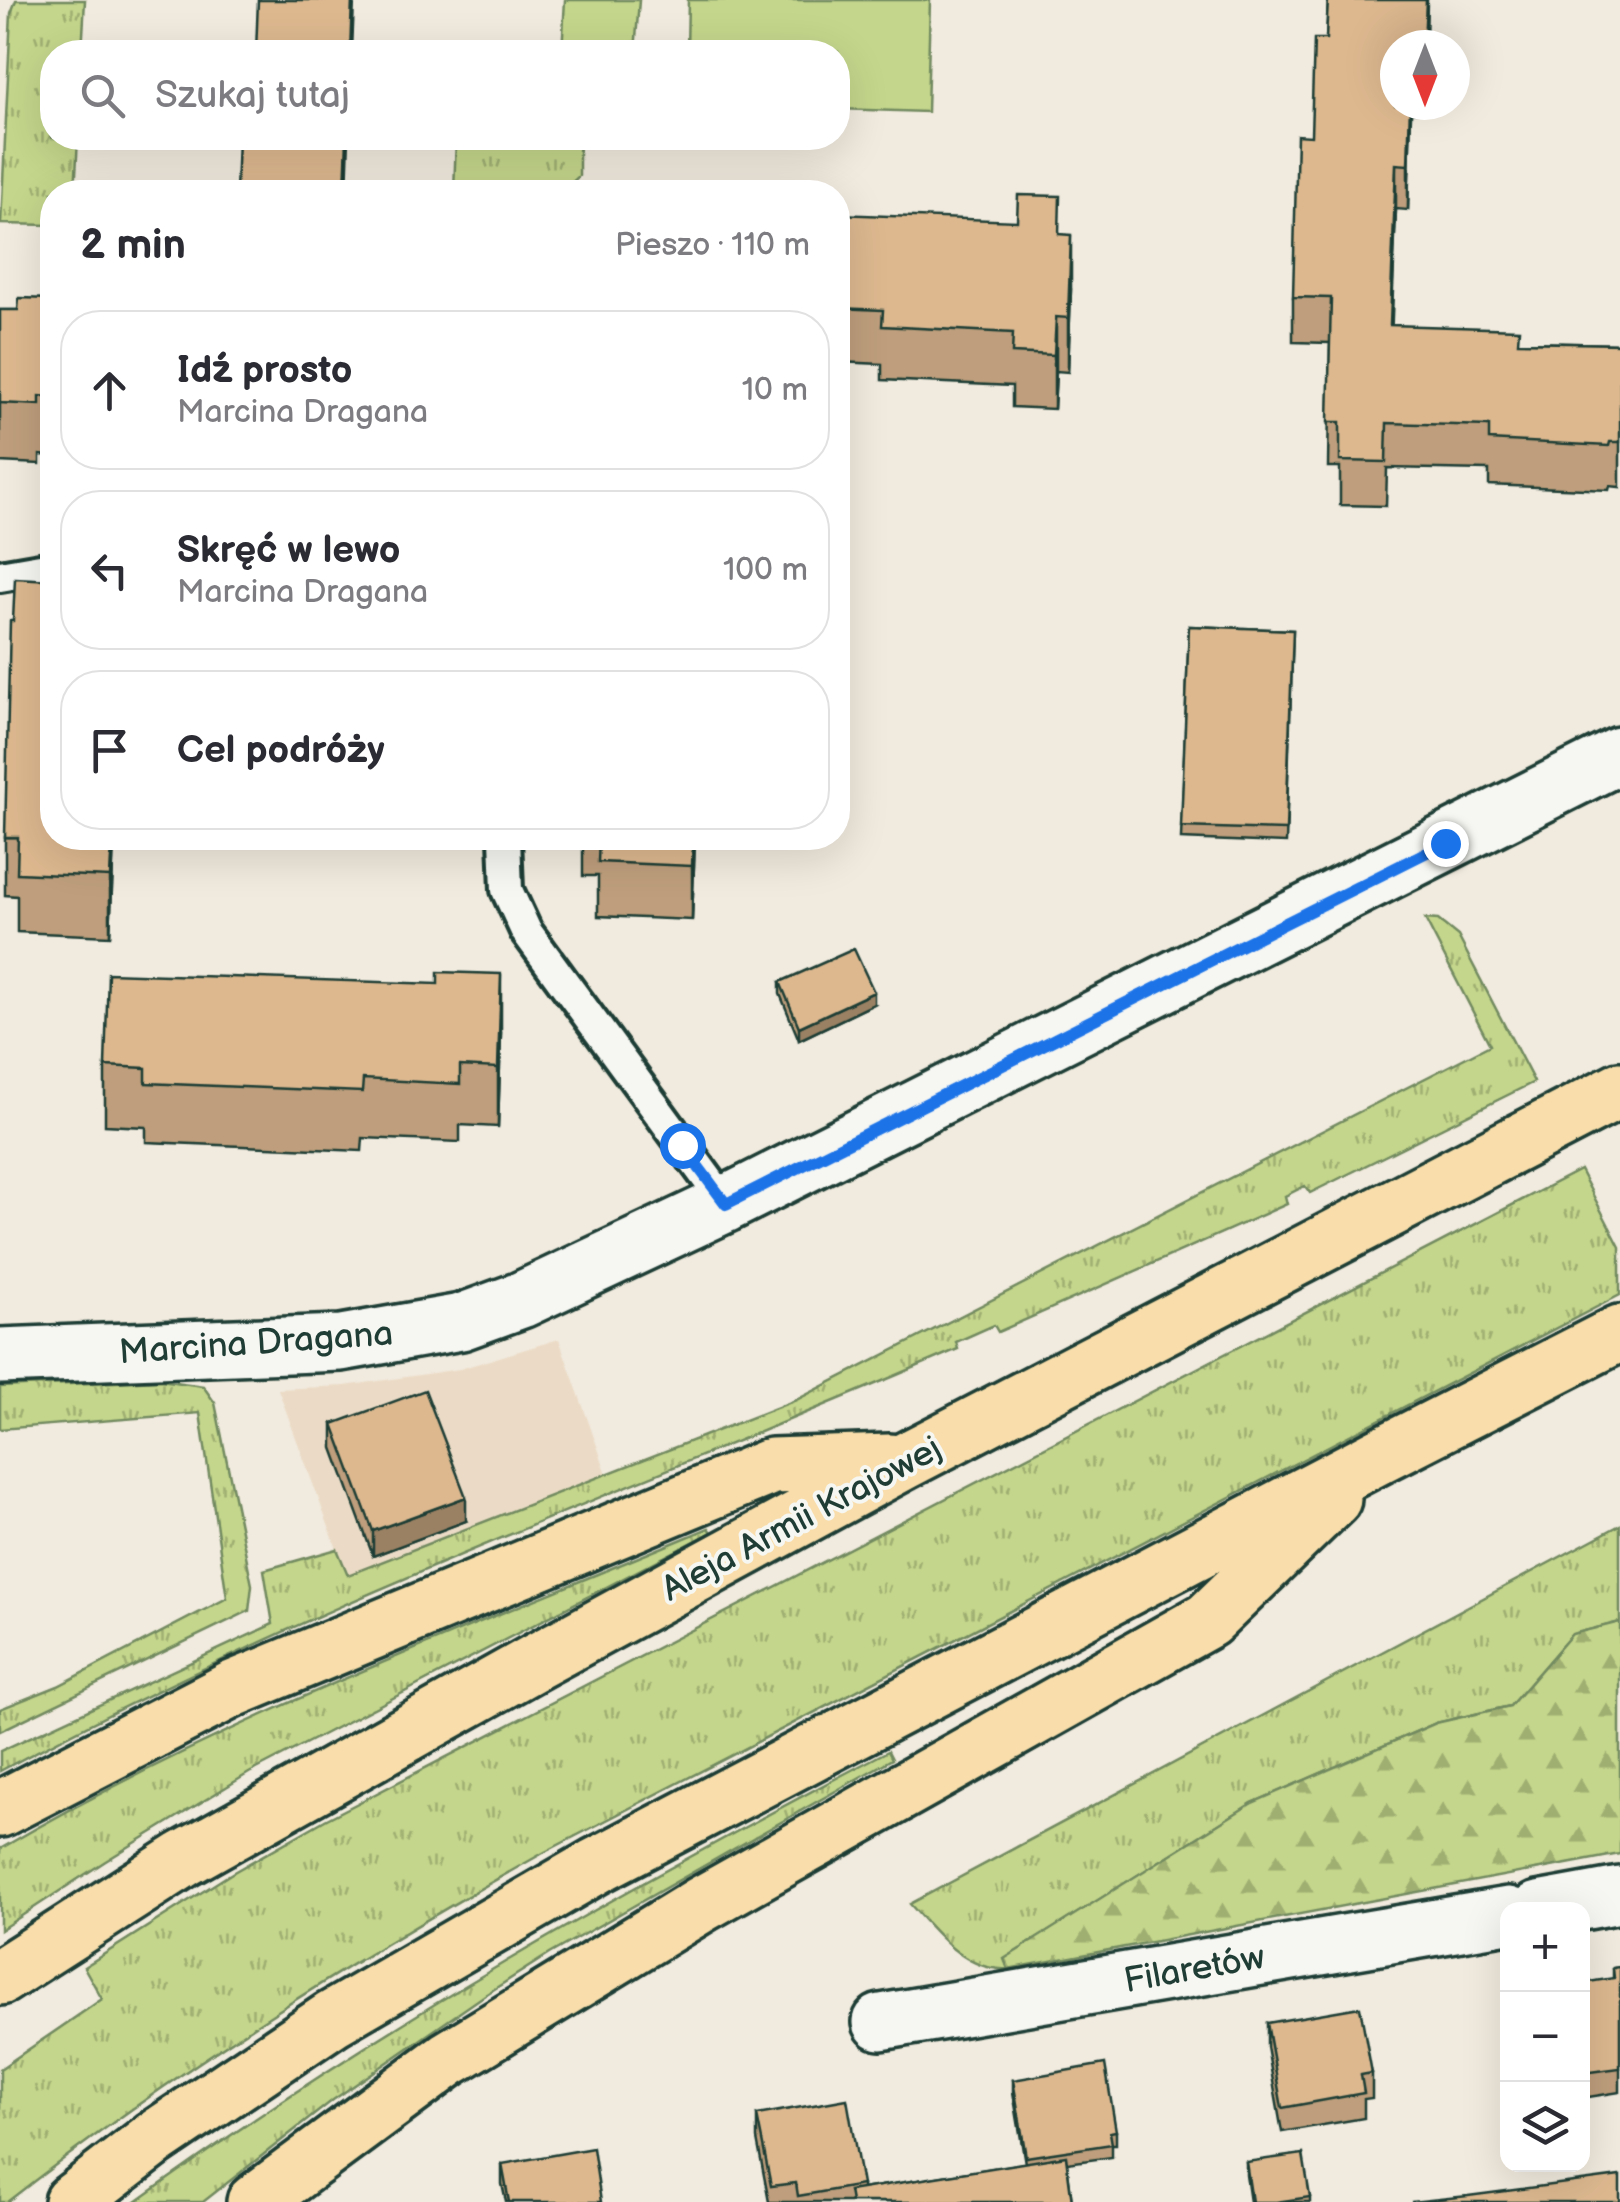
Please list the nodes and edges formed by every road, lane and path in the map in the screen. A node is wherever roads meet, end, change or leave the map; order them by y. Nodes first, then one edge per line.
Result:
1 (40, 568) edge
2 (0, 576) edge
3 (1620, 755) edge
4 (505, 850) edge
5 (1620, 1090) edge
6 (726, 1204) junction
7 (1620, 1334) edge
8 (0, 1356) edge
9 (1379, 1456) junction
10 (903, 1462) junction
11 (0, 1809) edge
12 (1620, 1896) edge
13 (1585, 1902) edge
14 (1500, 1916) edge
15 (9, 1971) edge
16 (881, 2022) dead end
17 (72, 2202) edge
18 (255, 2202) edge

1 - 2 lane
3 - 6 street, Marcina Dragana
4 - 6 lane
5 - 10 main road, Aleja Armii Krajowej
6 - 8 street, Marcina Dragana
7 - 9 main road
9 - 17 main road
9 - 18 main road
10 - 11 main road
10 - 15 main road, Aleja Armii Krajowej
12 - 13 street
14 - 16 street, Filaretów

